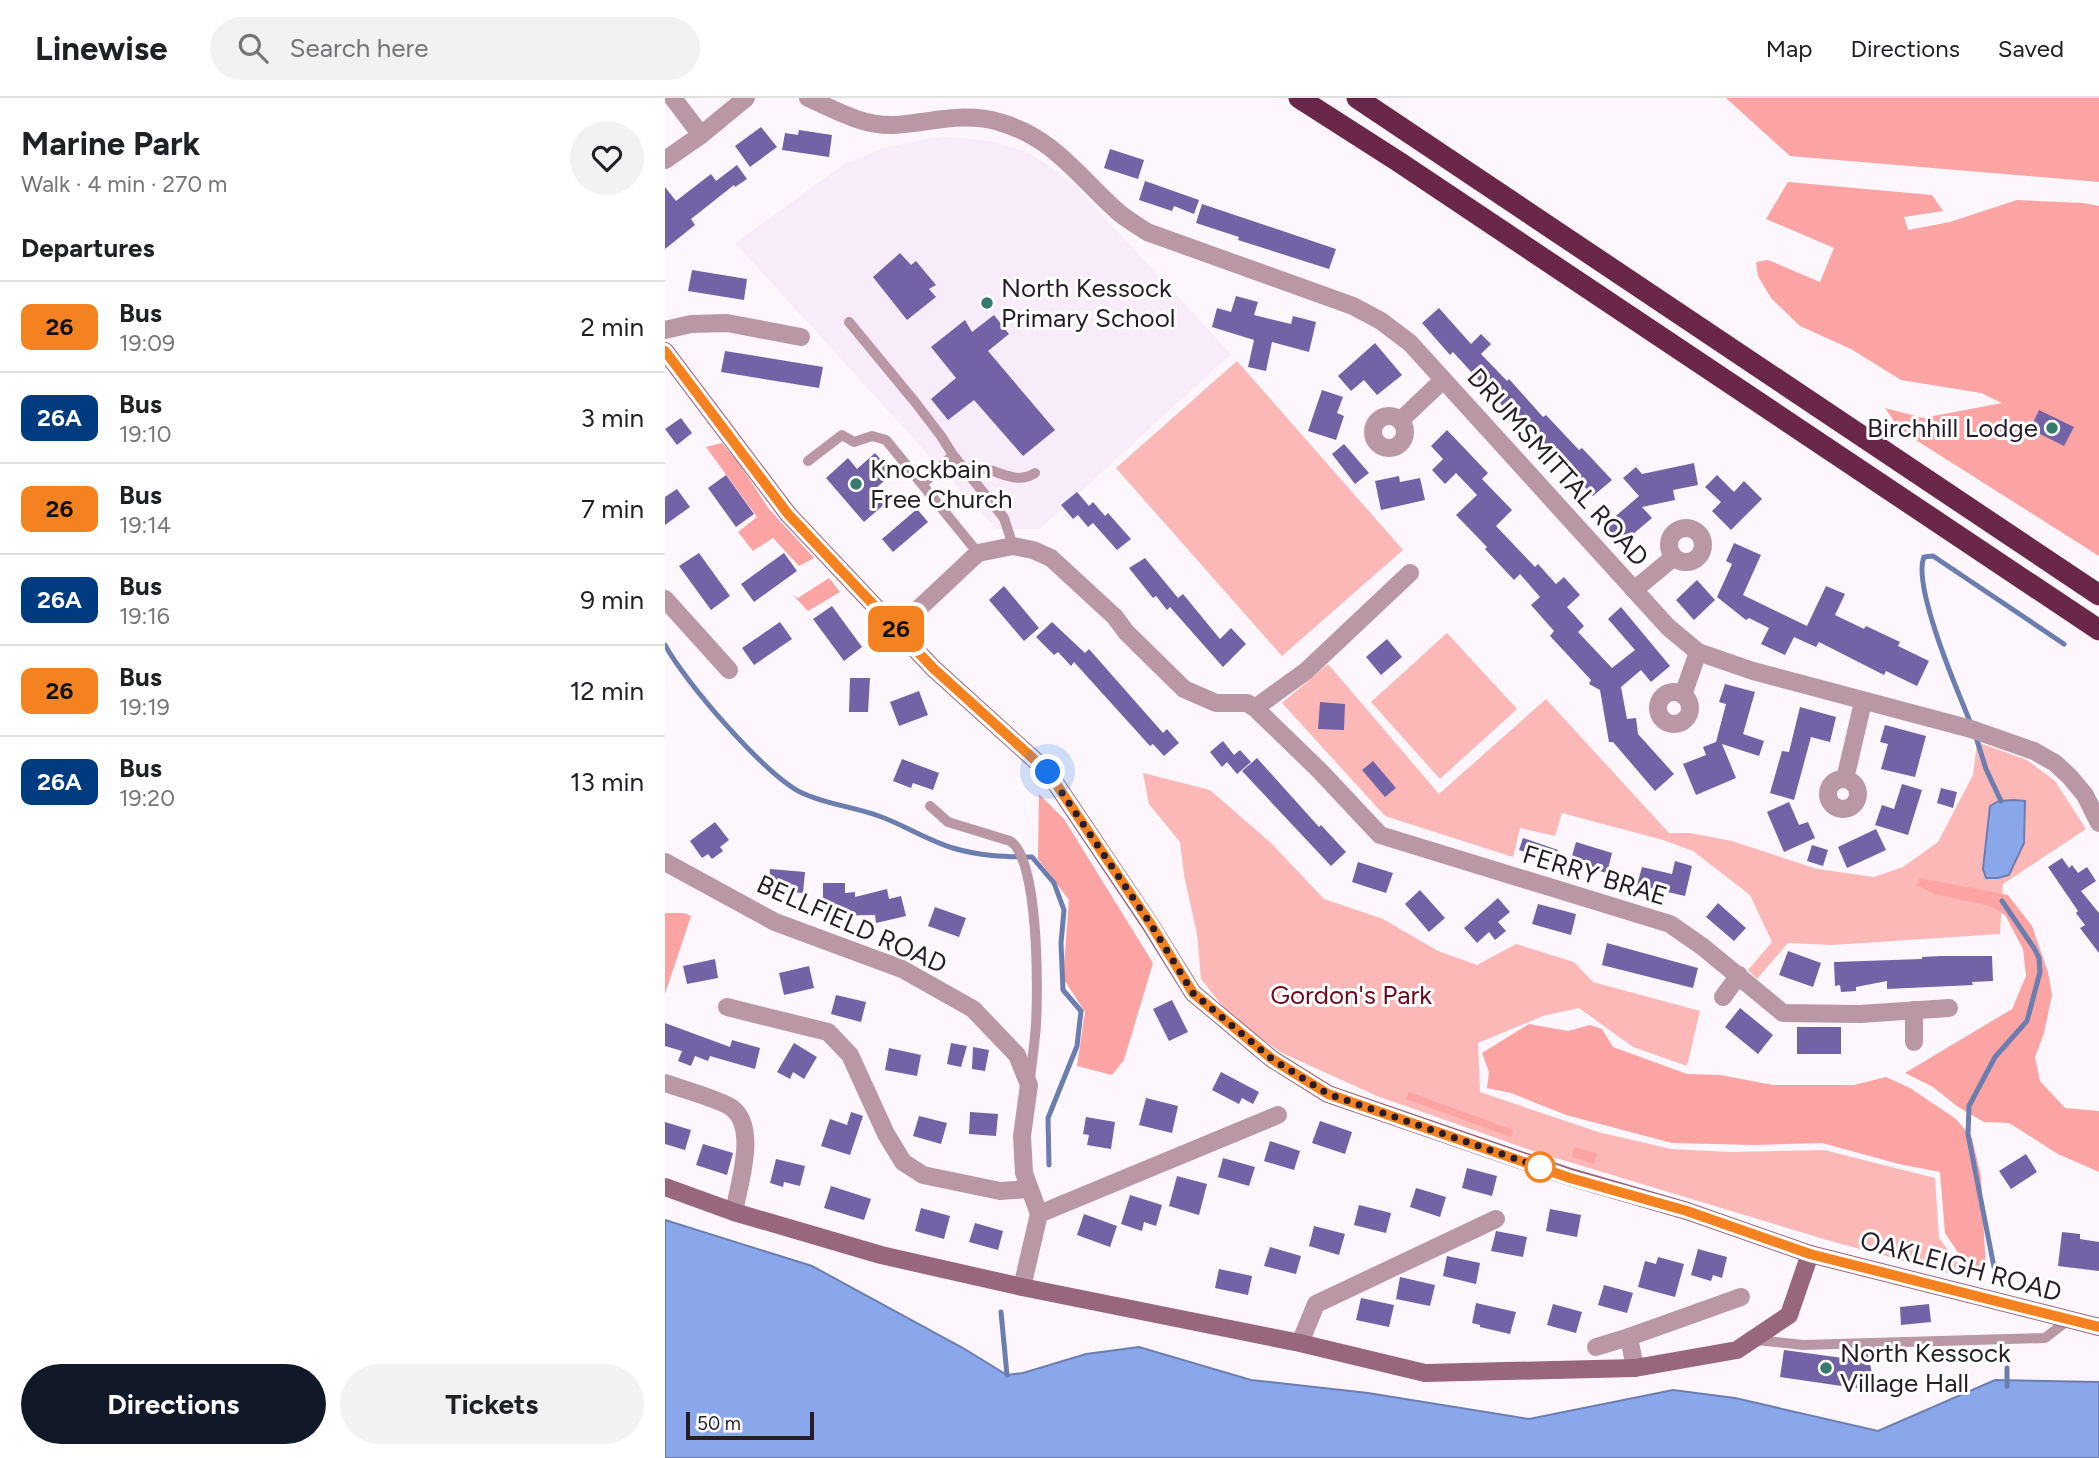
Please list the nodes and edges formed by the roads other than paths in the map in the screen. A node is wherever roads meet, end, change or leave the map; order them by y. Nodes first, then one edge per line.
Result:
1 (673, 98) edge
2 (746, 98) edge
3 (808, 98) edge
4 (1300, 98) edge
5 (1357, 98) edge
6 (701, 135) junction
7 (665, 160) edge
8 (849, 322) dead end
9 (665, 330) edge
10 (801, 337) dead end
11 (665, 351) edge
12 (1443, 380) junction
13 (1401, 420) dead end
14 (953, 455) junction
15 (808, 461) dead end
16 (964, 469) junction
17 (1035, 473) dead end
18 (924, 483) junction
19 (1013, 546) junction
20 (978, 553) junction
21 (1674, 557) dead end
22 (1410, 573) dead end
23 (1634, 590) junction
24 (2099, 594) edge
25 (665, 599) edge
26 (896, 630) junction
27 (2099, 630) edge
28 (1698, 652) junction
29 (729, 670) dead end
30 (1683, 695) dead end
31 (1863, 702) junction
32 (1255, 708) junction
33 (1845, 779) dead end
34 (930, 806) dead end
35 (2099, 823) edge
36 (665, 862) edge
37 (1739, 975) junction
38 (1723, 997) dead end
39 (727, 1007) dead end
40 (1949, 1008) dead end
41 (1913, 1010) junction
42 (1914, 1042) dead end
43 (665, 1083) edge
44 (1029, 1086) junction
45 (1278, 1115) dead end
46 (665, 1187) edge
47 (1030, 1189) junction
48 (734, 1212) junction
49 (1039, 1214) junction
50 (1496, 1219) dead end
51 (1810, 1254) junction
52 (1022, 1287) junction
53 (1741, 1297) dead end
54 (2067, 1321) junction
55 (2099, 1327) edge
56 (1629, 1337) junction
57 (1752, 1340) junction
58 (1300, 1343) junction
59 (1596, 1347) dead end
60 (1635, 1368) junction

1 - 6 street
2 - 6 street
3 - 12 street, DRUMSMITTAL ROAD
4 - 27 highway
5 - 24 highway
6 - 7 street
8 - 14 lane
9 - 10 street
11 - 26 street, OAKLEIGH ROAD
12 - 13 street, DRUMSMITTAL ROAD
12 - 23 street, DRUMSMITTAL ROAD
14 - 16 lane
14 - 18 lane
15 - 18 lane
16 - 17 lane
16 - 19 lane
18 - 20 lane
19 - 20 street
19 - 32 street
20 - 26 street
21 - 23 street, DRUMSMITTAL ROAD
22 - 32 street
23 - 28 street, DRUMSMITTAL ROAD
25 - 29 street
26 - 51 street, OAKLEIGH ROAD
28 - 30 street
28 - 31 street, DRUMSMITTAL ROAD
31 - 33 street
31 - 35 street, DRUMSMITTAL ROAD
32 - 37 street, FERRY BRAE
34 - 44 lane
36 - 44 street, BELLFIELD ROAD
37 - 38 street
37 - 41 street, FERRY BRAE
39 - 47 street
40 - 41 street, FERRY BRAE
41 - 42 street
43 - 48 street
44 - 47 street
45 - 49 street
46 - 48 street
47 - 49 street
48 - 52 street
49 - 52 street
50 - 58 street
51 - 54 street, OAKLEIGH ROAD
51 - 57 street
52 - 58 street
53 - 56 street
54 - 55 street, OAKLEIGH ROAD
54 - 57 lane
56 - 59 street
56 - 60 street
57 - 60 street
58 - 60 street

